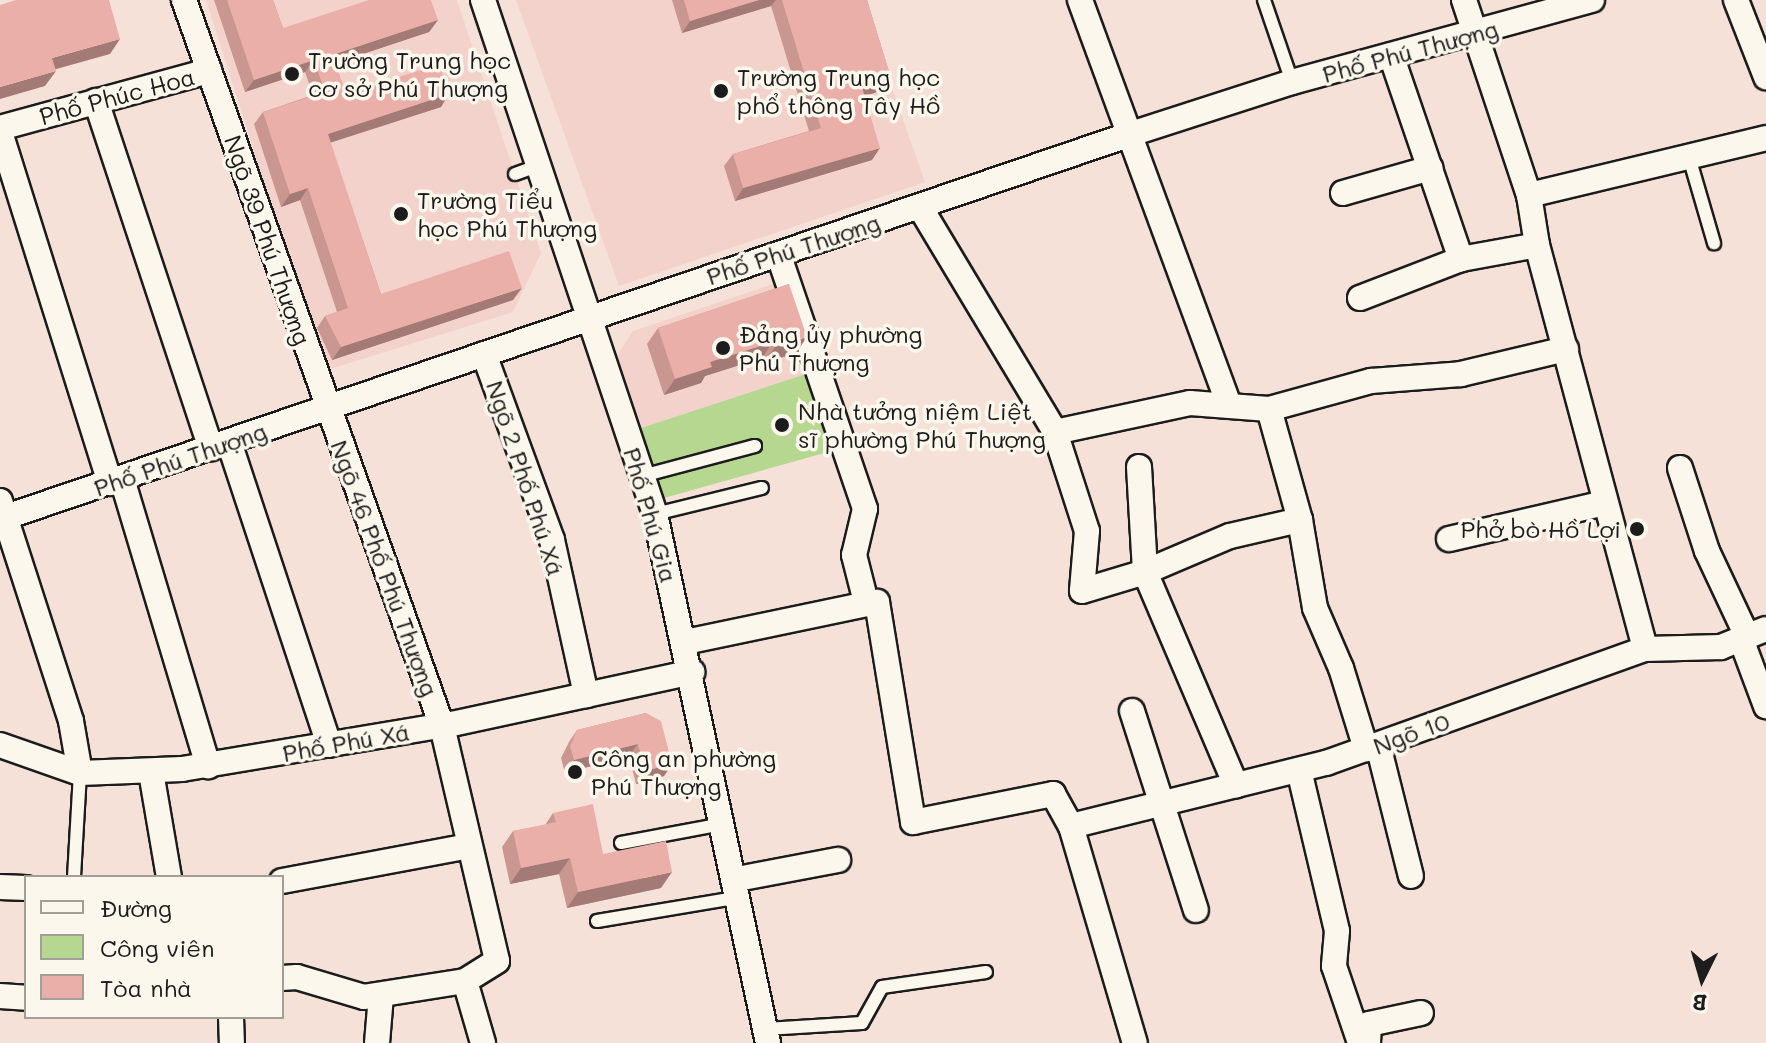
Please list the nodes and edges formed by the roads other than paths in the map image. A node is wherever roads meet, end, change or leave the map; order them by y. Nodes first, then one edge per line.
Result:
1 (184, 0) edge
2 (483, 0) edge
3 (1080, 0) edge
4 (1264, 0) edge
5 (1464, 0) edge
6 (1592, 0) edge
7 (1736, 0) edge
8 (1475, 34) junction
9 (1391, 55) junction
10 (209, 71) junction
11 (1766, 77) edge
12 (1292, 82) junction
13 (96, 101) junction
14 (0, 130) edge
15 (1131, 134) junction
16 (1766, 138) edge
17 (1689, 157) junction
18 (1430, 168) junction
19 (1343, 193) dead end
20 (1529, 195) junction
21 (920, 207) junction
22 (1714, 243) dead end
23 (1537, 245) junction
24 (779, 256) junction
25 (1461, 259) junction
26 (1360, 298) dead end
27 (587, 318) junction
28 (1566, 349) junction
29 (484, 354) junction
30 (1229, 406) junction
31 (328, 409) junction
32 (1269, 409) junction
33 (1055, 432) junction
34 (220, 445) junction
35 (755, 446) dead end
36 (1139, 467) dead end
37 (1680, 468) dead end
38 (642, 476) junction
39 (116, 481) junction
40 (762, 488) dead end
41 (1605, 503) junction
42 (2, 513) edge
43 (655, 514) junction
44 (1300, 520) junction
45 (1449, 539) dead end
46 (1145, 572) junction
47 (866, 602) junction
48 (1751, 635) edge
49 (685, 642) junction
50 (1645, 649) junction
51 (692, 672) junction
52 (586, 695) junction
53 (1766, 706) edge
54 (1132, 711) dead end
55 (442, 726) junction
56 (0, 745) edge
57 (329, 745) junction
58 (1372, 747) junction
59 (208, 766) junction
60 (1299, 770) junction
61 (151, 772) junction
62 (80, 773) junction
63 (1236, 785) junction
64 (1165, 803) junction
65 (723, 824) junction
66 (1071, 826) junction
67 (621, 843) dead end
68 (469, 846) junction
69 (838, 860) dead end
70 (74, 875) edge
71 (169, 875) edge
72 (1411, 876) dead end
73 (284, 881) edge
74 (0, 887) edge
75 (24, 888) edge
76 (739, 888) junction
77 (1196, 910) dead end
78 (597, 921) dead end
79 (986, 972) dead end
80 (284, 978) edge
81 (465, 981) junction
82 (381, 995) junction
83 (0, 996) edge
84 (24, 998) edge
85 (1421, 1013) dead end
86 (231, 1019) edge
87 (767, 1036) edge
88 (232, 1043) edge
89 (377, 1043) edge
90 (483, 1043) edge
91 (1135, 1043) edge
92 (1360, 1043) edge
93 (1368, 1043) edge

1 - 10 street, Phố Phúc Hoa
2 - 27 street, Phố Phú Gia
3 - 15 street
4 - 12 lane
5 - 8 street
6 - 8 street, Phố Phú Thượng
7 - 11 street
8 - 9 street, Phố Phú Thượng
8 - 20 street
9 - 12 street, Phố Phú Thượng
9 - 18 street
10 - 13 street, Phố Phúc Hoa
10 - 31 street, Ngõ 39 Phú Thượng
12 - 15 street, Phố Phú Thượng
13 - 14 street, Phố Phúc Hoa
13 - 34 street
14 - 39 street
15 - 21 street, Phố Phú Thượng
15 - 30 street
16 - 17 street
17 - 20 street
17 - 22 lane
18 - 19 street
18 - 25 street
20 - 23 street
21 - 24 street, Phố Phú Thượng
21 - 33 street
23 - 25 street
23 - 28 street
24 - 27 street, Phố Phú Thượng
24 - 47 street
25 - 26 street
27 - 29 street, Phố Phú Thượng
27 - 38 street, Phố Phú Gia
28 - 32 street
28 - 41 street
29 - 31 street, Phố Phú Thượng
29 - 52 street, Ngõ 2 Phố Phú Xá
30 - 32 street
30 - 33 street
31 - 34 street, Phố Phú Thượng
31 - 55 street, Ngõ 46 Phố Phú Thượng
32 - 44 street
33 - 46 street
34 - 39 street, Phố Phú Thượng
34 - 57 street
35 - 38 lane
36 - 46 street
37 - 48 street
38 - 43 street, Phố Phú Gia
39 - 42 street, Phố Phú Thượng
39 - 59 street
40 - 43 lane
41 - 45 street
41 - 50 street
42 - 62 street
43 - 49 street, Phố Phú Gia
44 - 46 street
44 - 58 street
46 - 63 street
47 - 49 street
47 - 66 street
48 - 50 street, Ngõ 10
48 - 53 street
49 - 51 street, Phố Phú Gia
50 - 58 street, Ngõ 10
51 - 52 street, Phố Phú Xá
51 - 65 street, Phố Phú Gia
52 - 55 street, Phố Phú Xá
54 - 64 street
55 - 57 street, Phố Phú Xá
55 - 68 street, Ngõ 46 Phố Phú Thượng
56 - 62 street, Phố Phú Xá
57 - 59 street, Phố Phú Xá
58 - 60 street, Ngõ 10
58 - 72 street
59 - 61 street, Phố Phú Xá
60 - 63 street, Ngõ 10
60 - 92 street
61 - 62 street, Phố Phú Xá
61 - 71 street
62 - 70 lane
63 - 64 street, Ngõ 10
64 - 66 street, Ngõ 10
64 - 77 street
65 - 67 lane
65 - 76 street, Phố Phú Gia
66 - 91 street
68 - 73 street
68 - 81 street, Ngõ 46 Phố Phú Thượng
69 - 76 street
74 - 75 street
76 - 78 lane
76 - 87 street, Phố Phú Gia
79 - 87 lane
80 - 82 street
81 - 82 street
81 - 90 street
82 - 89 street
83 - 84 street
85 - 93 street
86 - 88 street

